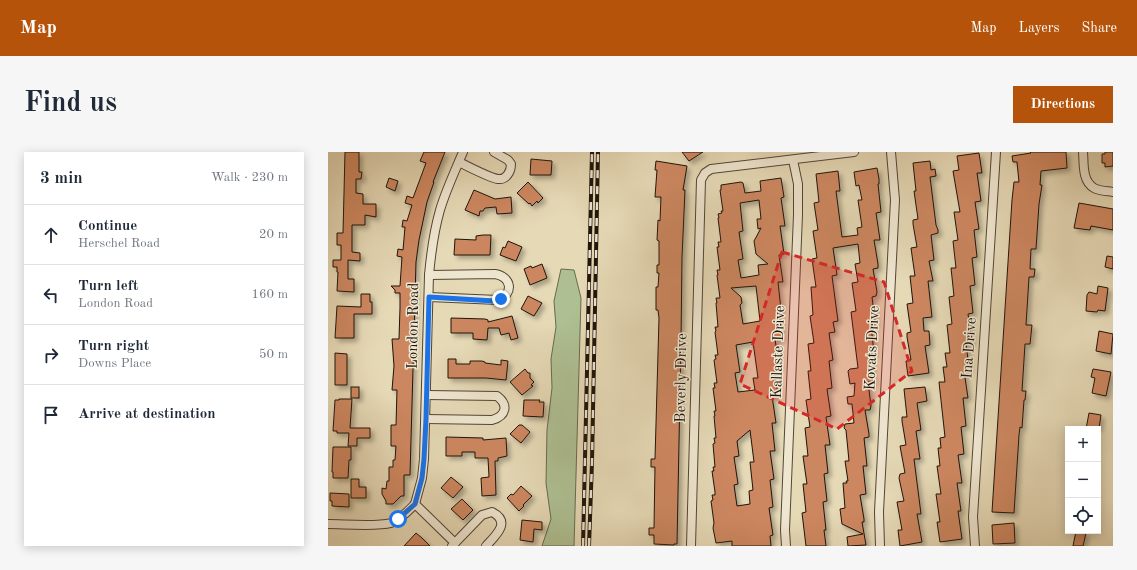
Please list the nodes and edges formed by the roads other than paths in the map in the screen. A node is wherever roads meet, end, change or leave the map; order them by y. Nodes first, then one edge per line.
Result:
1 (463, 152) edge
2 (494, 152) edge
3 (854, 152) edge
4 (891, 152) edge
5 (996, 152) edge
6 (1083, 152) edge
7 (793, 160) junction
8 (459, 162) junction
9 (1113, 192) edge
10 (429, 274) junction
11 (429, 297) junction
12 (427, 395) junction
13 (426, 419) junction
14 (415, 504) junction
15 (328, 524) edge
16 (453, 544) edge
17 (486, 546) edge
18 (691, 546) edge
19 (786, 546) edge
20 (880, 546) edge
21 (975, 546) edge

1 - 8 street, London Road
2 - 8 street
3 - 7 street
4 - 20 street, Kovats Drive
5 - 21 street, Ina Drive
6 - 9 street
7 - 18 street, Beverly Drive
7 - 19 street, Kallaste Drive
8 - 10 street, London Road
10 - 11 street, London Road
10 - 11 street
11 - 12 street, London Road
12 - 13 street, London Road
12 - 13 street
13 - 14 street, London Road
14 - 15 street
14 - 16 street
16 - 17 street

